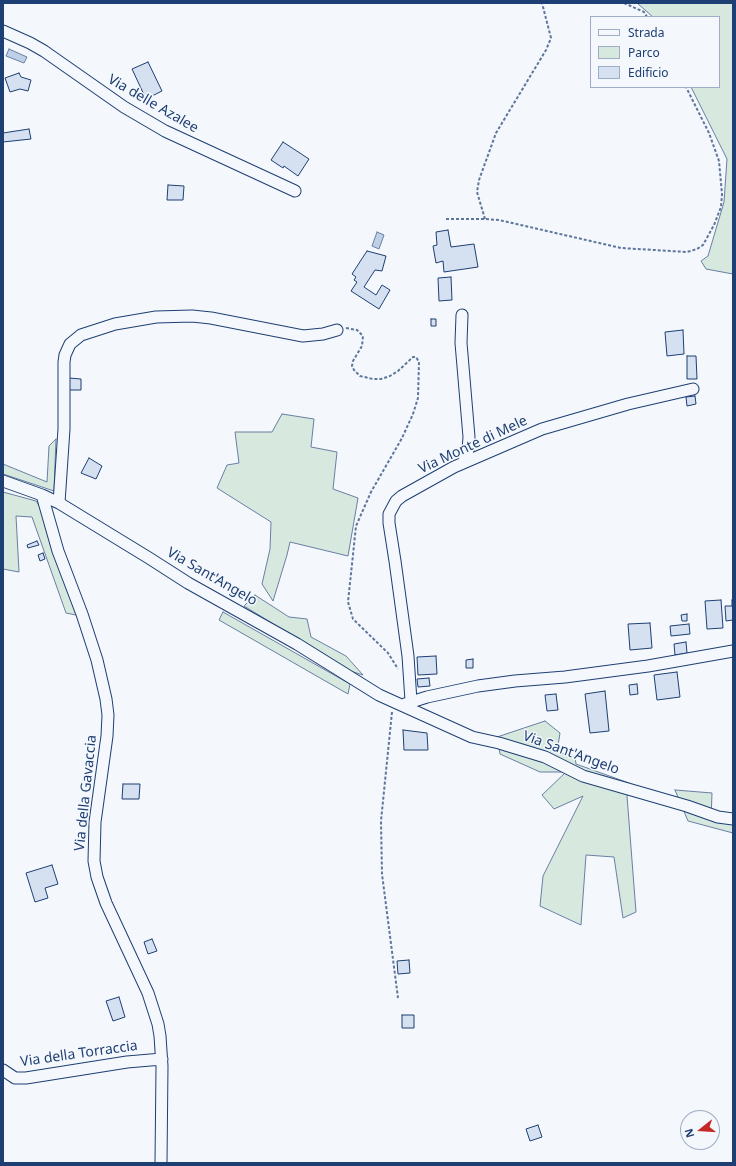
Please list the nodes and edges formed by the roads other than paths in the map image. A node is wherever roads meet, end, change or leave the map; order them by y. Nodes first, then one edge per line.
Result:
1 (3, 31) edge
2 (295, 191) dead end
3 (462, 315) dead end
4 (337, 330) road end
5 (693, 389) dead end
6 (463, 463) junction
7 (3, 481) edge
8 (42, 495) junction
9 (59, 503) junction
10 (733, 651) edge
11 (403, 702) junction
12 (733, 819) edge
13 (162, 1059) junction
14 (3, 1070) edge
15 (161, 1163) edge

1 - 2 street, Via delle Azalee
3 - 6 street
4 - 9 street
5 - 6 street, Via Monte di Mele
6 - 11 street, Via Monte di Mele
7 - 8 street, Via Sant'Angelo
8 - 9 street, Via Sant'Angelo
8 - 13 street, Via della Gavaccia
9 - 11 street, Via Sant'Angelo
10 - 11 street
11 - 12 street, Via Sant'Angelo
13 - 14 street, Via della Torraccia
13 - 15 street, Via della Gavaccia

